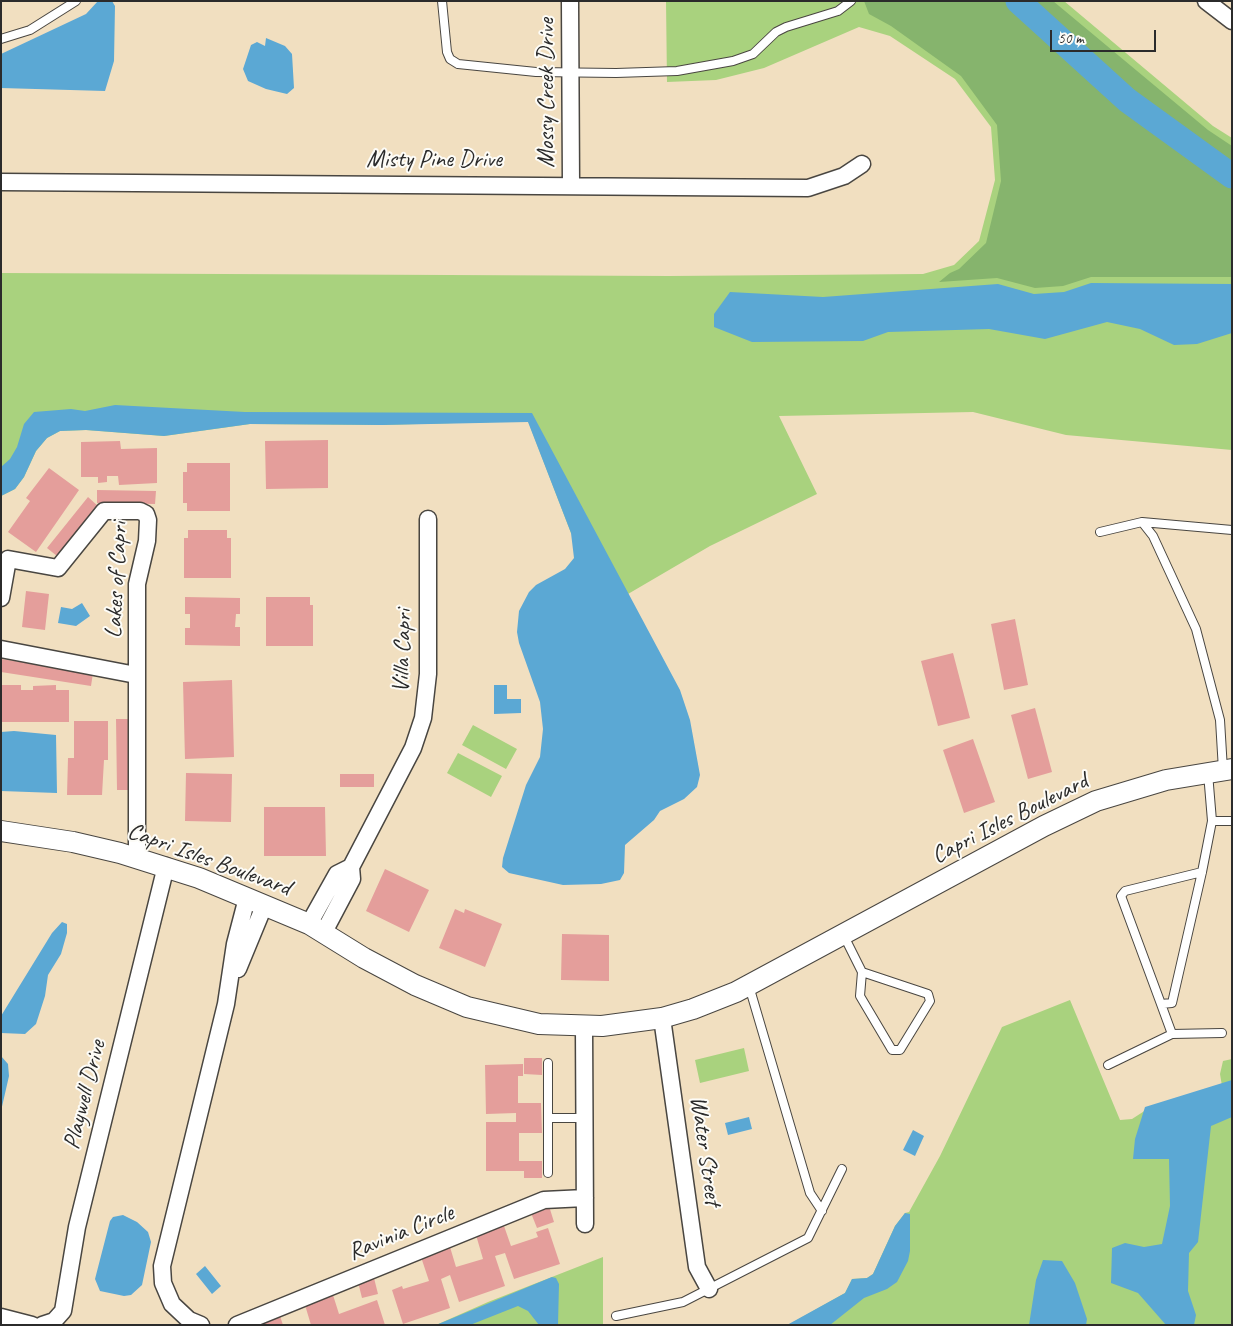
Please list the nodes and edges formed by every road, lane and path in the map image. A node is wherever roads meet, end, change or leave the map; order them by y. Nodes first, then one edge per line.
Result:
1 (76, 1) edge
2 (442, 1) edge
3 (570, 1) edge
4 (851, 1) edge
5 (1206, 1) edge
6 (1232, 21) edge
7 (1, 39) edge
8 (571, 72) junction
9 (862, 164) dead end
10 (1, 182) edge
11 (571, 185) junction
12 (428, 519) dead end
13 (1142, 522) junction
14 (1232, 530) edge
15 (1100, 532) dead end
16 (1, 598) edge
17 (1, 649) edge
18 (136, 675) junction
19 (1221, 770) edge
20 (1212, 821) junction
21 (1232, 821) edge
22 (1, 831) edge
23 (137, 857) junction
24 (166, 866) junction
25 (1202, 872) junction
26 (255, 902) junction
27 (317, 928) junction
28 (843, 934) junction
29 (862, 972) junction
30 (749, 986) junction
31 (1161, 1004) junction
32 (662, 1018) junction
33 (584, 1027) junction
34 (1222, 1033) dead end
35 (1172, 1034) junction
36 (548, 1063) dead end
37 (1108, 1065) dead end
38 (548, 1118) junction
39 (585, 1118) junction
40 (842, 1170) dead end
41 (548, 1173) dead end
42 (585, 1198) junction
43 (822, 1210) junction
44 (585, 1224) dead end
45 (709, 1289) junction
46 (616, 1316) dead end
47 (1, 1317) edge
48 (32, 1325) edge
49 (42, 1325) edge
50 (201, 1325) edge
51 (237, 1325) edge

1 - 7 lane
2 - 8 lane
3 - 8 street, Mossy Creek Drive
4 - 8 lane
5 - 6 street
8 - 11 street, Mossy Creek Drive
9 - 11 street, Misty Pine Drive
10 - 11 street, Misty Pine Drive
12 - 27 street, Villa Capri
13 - 14 lane
13 - 15 lane
13 - 19 lane
16 - 18 street, Lakes of Capri
17 - 18 street, Lakes of Capri
18 - 23 street, Lakes of Capri
19 - 20 lane
19 - 28 street, Capri Isles Boulevard
20 - 21 lane
20 - 25 lane
22 - 23 street, Capri Isles Boulevard
23 - 24 street, Capri Isles Boulevard
24 - 26 street, Capri Isles Boulevard
24 - 49 street, Playwell Drive
25 - 31 lane
25 - 31 lane
26 - 27 street, Capri Isles Boulevard
26 - 50 street
27 - 33 street, Capri Isles Boulevard
28 - 29 lane
28 - 30 street, Capri Isles Boulevard
29 - 29 lane
30 - 32 street, Capri Isles Boulevard
30 - 43 lane
31 - 35 lane
32 - 33 street, Capri Isles Boulevard
32 - 45 street, Water Street
33 - 39 street
34 - 35 lane
35 - 37 lane
36 - 38 lane
38 - 39 lane
38 - 41 lane
39 - 42 street
40 - 43 lane
42 - 44 street
42 - 51 street, Ravinia Circle
43 - 45 lane
45 - 46 lane
47 - 48 street

